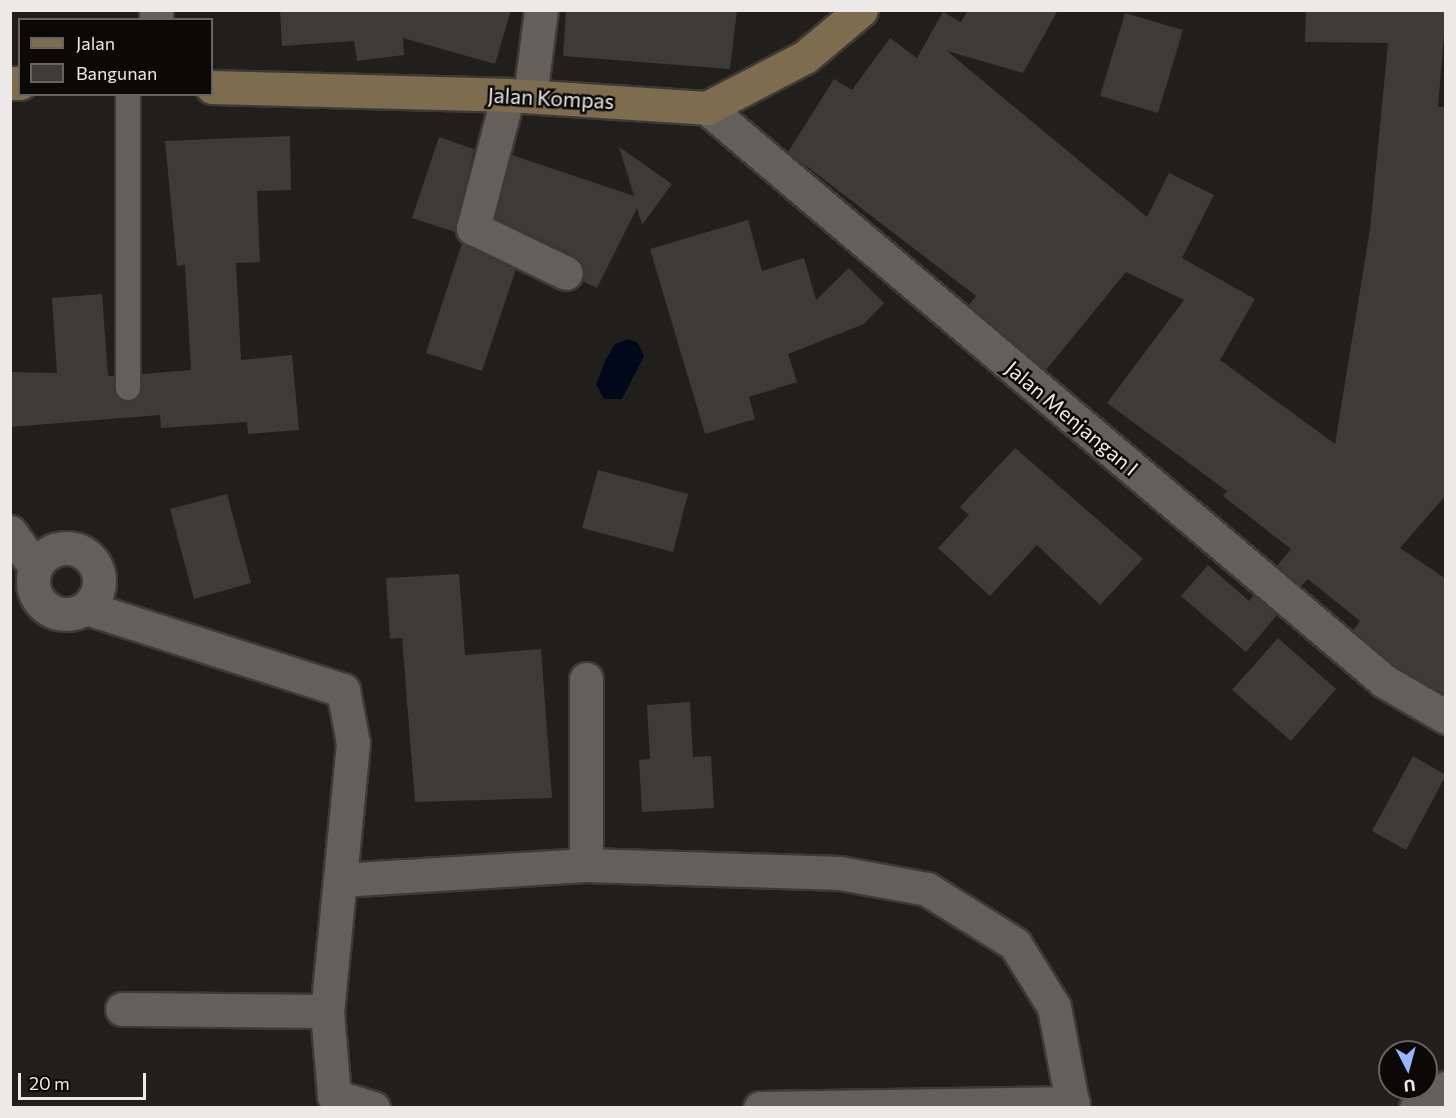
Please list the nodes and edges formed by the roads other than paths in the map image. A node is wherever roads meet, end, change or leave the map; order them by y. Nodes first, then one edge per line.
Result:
1 (541, 10) edge
2 (861, 10) edge
3 (213, 87) edge
4 (519, 95) junction
5 (128, 96) edge
6 (707, 108) junction
7 (566, 273) dead end
8 (128, 388) dead end
9 (10, 532) edge
10 (36, 568) junction
11 (87, 608) junction
12 (586, 679) dead end
13 (1446, 717) edge
14 (586, 865) junction
15 (340, 880) junction
16 (122, 1009) dead end
17 (327, 1011) junction
18 (1446, 1088) edge
19 (1073, 1105) edge
20 (373, 1107) edge
21 (760, 1107) edge
22 (1416, 1107) edge

1 - 4 street
2 - 6 main road
3 - 4 main road, Jalan Kompas
4 - 6 main road, Jalan Kompas
4 - 7 street
5 - 8 lane
6 - 13 street, Jalan Menjangan I
9 - 10 street
10 - 11 street
10 - 11 street
11 - 15 street
12 - 14 street
14 - 15 street
14 - 19 street
15 - 17 street
16 - 17 street
17 - 20 street
18 - 22 street
19 - 21 street

